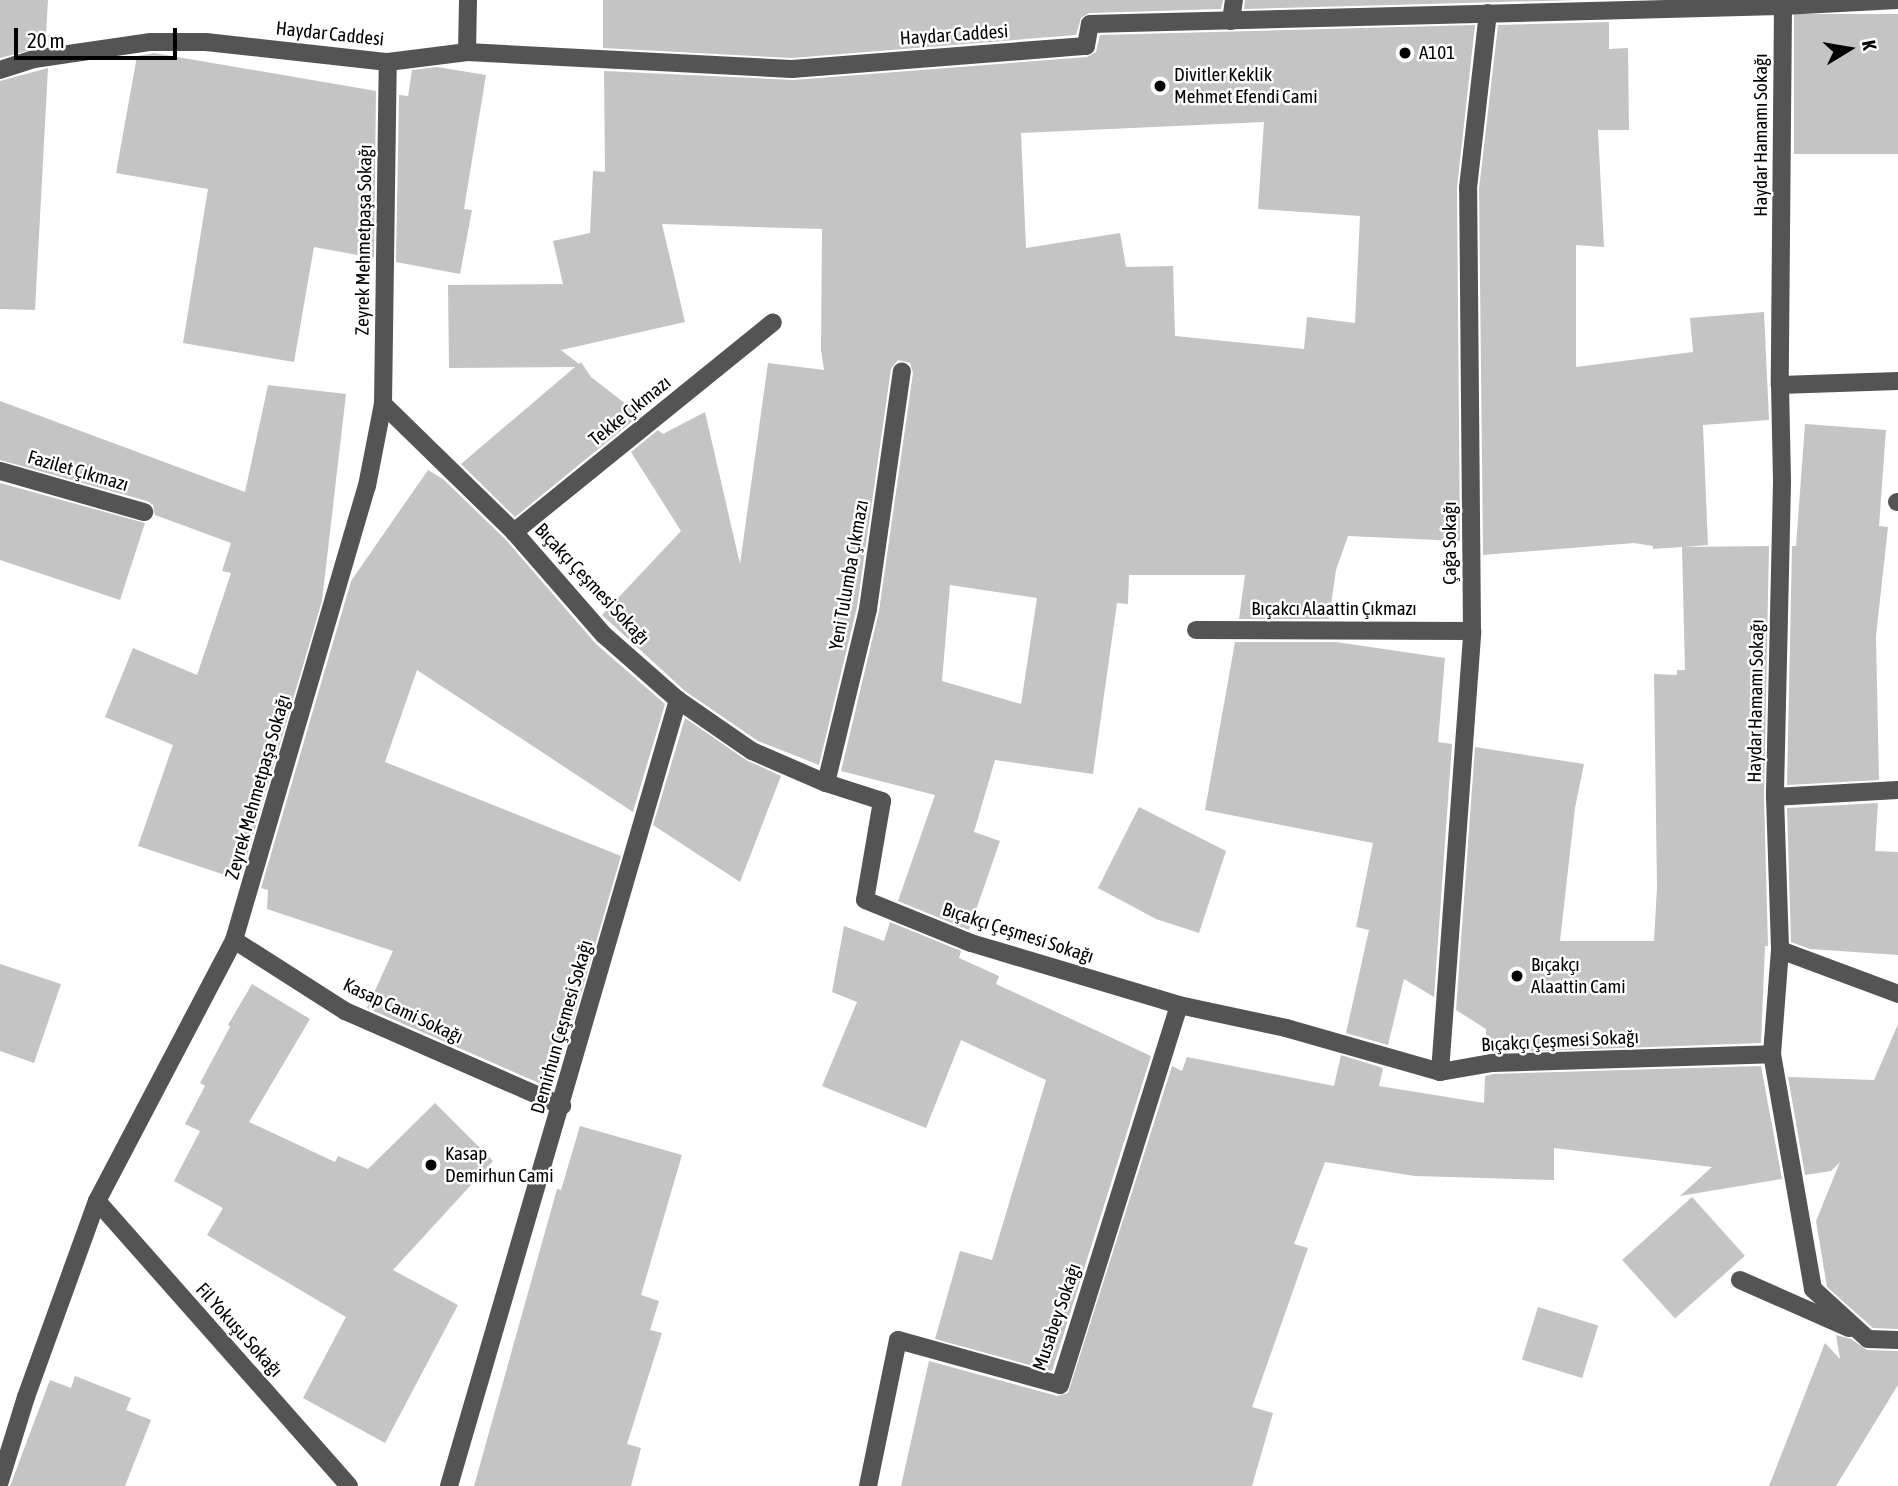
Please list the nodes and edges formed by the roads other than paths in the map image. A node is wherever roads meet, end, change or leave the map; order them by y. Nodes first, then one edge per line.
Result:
1 (468, 0) edge
2 (1234, 0) edge
3 (1898, 0) edge
4 (1783, 6) junction
5 (1488, 13) junction
6 (1231, 20) junction
7 (467, 52) junction
8 (388, 62) junction
9 (0, 70) edge
10 (773, 322) dead end
11 (902, 371) dead end
12 (1898, 381) edge
13 (1780, 385) junction
14 (383, 404) junction
15 (0, 471) edge
16 (145, 512) dead end
17 (514, 532) junction
18 (1196, 630) dead end
19 (1472, 631) junction
20 (678, 700) junction
21 (826, 783) junction
22 (1898, 790) edge
23 (1775, 797) junction
24 (234, 940) junction
25 (1780, 950) junction
26 (1898, 994) edge
27 (1179, 1004) junction
28 (1772, 1054) junction
29 (1440, 1072) junction
30 (562, 1105) junction
31 (97, 1201) junction
32 (1740, 1280) dead end
33 (1869, 1337) junction
34 (1898, 1340) edge
35 (0, 1481) edge
36 (349, 1486) edge
37 (449, 1486) edge
38 (868, 1486) edge

1 - 7 street
2 - 6 street
3 - 4 street, Haydar Caddesi
4 - 5 street, Haydar Caddesi
4 - 13 street, Haydar Hamamı Sokağı
5 - 6 street, Haydar Caddesi
5 - 19 street, Çağa Sokağı
6 - 7 street, Haydar Caddesi
7 - 8 street, Haydar Caddesi
8 - 9 street, Haydar Caddesi
8 - 14 street, Zeyrek Mehmetpaşa Sokağı
10 - 17 street, Tekke Çıkmazı
11 - 21 street, Yeni Tulumba Çıkmazı
12 - 13 street
13 - 23 street, Haydar Hamamı Sokağı
14 - 17 street, Bıçakçı Çeşmesi Sokağı
14 - 24 street, Zeyrek Mehmetpaşa Sokağı
15 - 16 street, Fazilet Çıkmazı
17 - 20 street, Bıçakçı Çeşmesi Sokağı
18 - 19 street, Bıçakcı Alaattin Çıkmazı
19 - 29 street, Çağa Sokağı
20 - 21 street, Bıçakçı Çeşmesi Sokağı
20 - 30 street, Demirhun Çeşmesi Sokağı
21 - 27 street, Bıçakçı Çeşmesi Sokağı
22 - 23 street
23 - 25 street, Haydar Hamamı Sokağı
24 - 30 street, Kasap Cami Sokağı
24 - 31 street, Zeyrek Mehmetpaşa Sokağı
25 - 26 street
25 - 28 street, Haydar Hamamı Sokağı
27 - 29 street, Bıçakçı Çeşmesi Sokağı
27 - 38 street, Musabey Sokağı
28 - 29 street, Bıçakçı Çeşmesi Sokağı
28 - 33 street, Haydar Hamamı Sokağı
30 - 37 street, Demirhun Çeşmesi Sokağı
31 - 35 street, Zeyrek Mehmetpaşa Sokağı
31 - 36 street, Fil Yokuşu Sokağı
32 - 33 street
33 - 34 street

